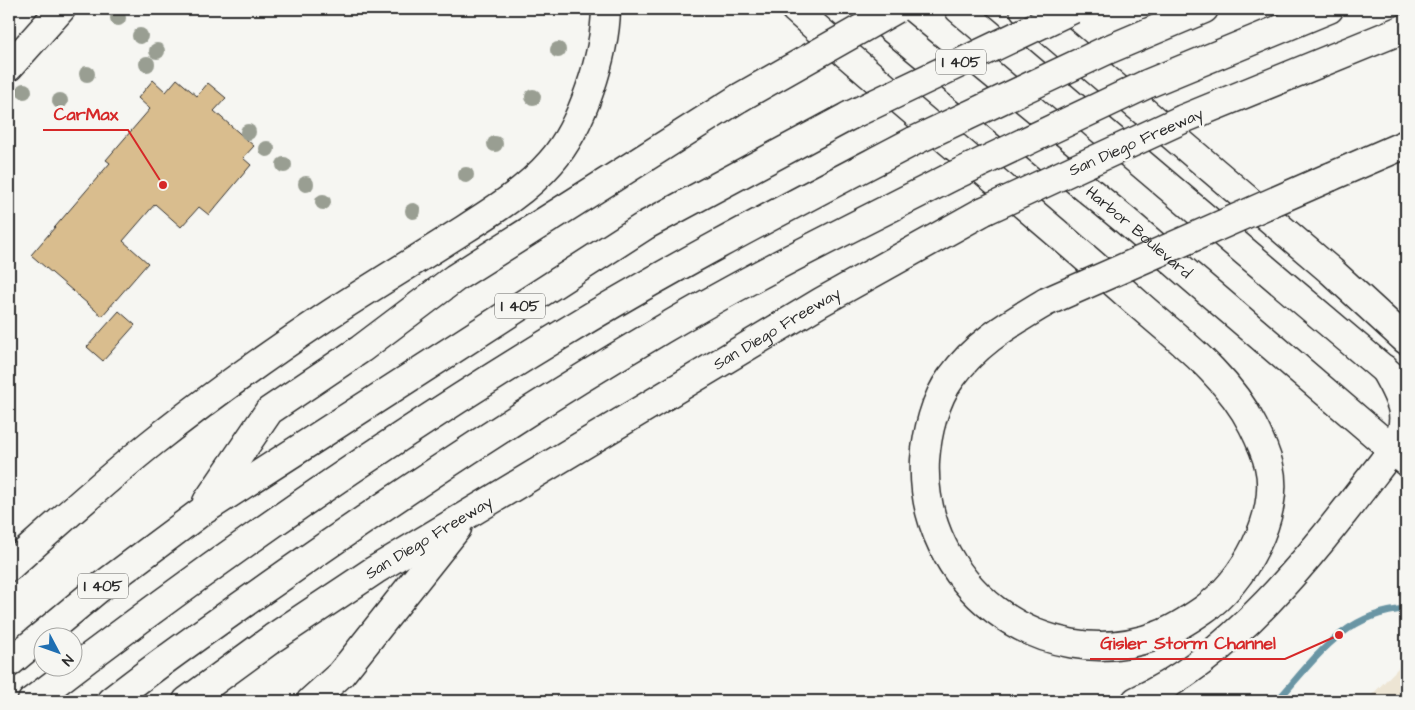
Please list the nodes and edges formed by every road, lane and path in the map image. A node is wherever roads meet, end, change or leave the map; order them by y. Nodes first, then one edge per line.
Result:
1 (61, 9) edge
2 (606, 9) edge
3 (795, 9) edge
4 (868, 9) edge
5 (896, 9) edge
6 (959, 9) edge
7 (1024, 9) edge
8 (1073, 9) edge
9 (1204, 9) edge
10 (1329, 9) edge
11 (1406, 28) edge
12 (9, 67) edge
13 (1406, 144) edge
14 (1406, 340) edge
15 (1384, 369) junction
16 (1406, 388) edge
17 (1400, 455) edge
18 (201, 512) junction
19 (469, 513) junction
20 (9, 567) edge
21 (9, 663) edge
22 (32, 701) edge
23 (111, 701) edge
24 (187, 701) edge
25 (311, 701) edge
26 (1136, 701) edge

1 - 12 main road
2 - 20 main road
3 - 13 main road, bridge
4 - 17 main road, Harbor Boulevard
5 - 18 main road, bridge
6 - 15 main road
7 - 14 main road
8 - 18 main road, I 405, bridge
9 - 22 main road, bridge
10 - 23 main road, bridge
11 - 19 main road, San Diego Freeway, bridge
15 - 16 main road
15 - 17 main road
17 - 26 main road
18 - 21 main road, I 405
19 - 24 main road, San Diego Freeway
19 - 25 main road

